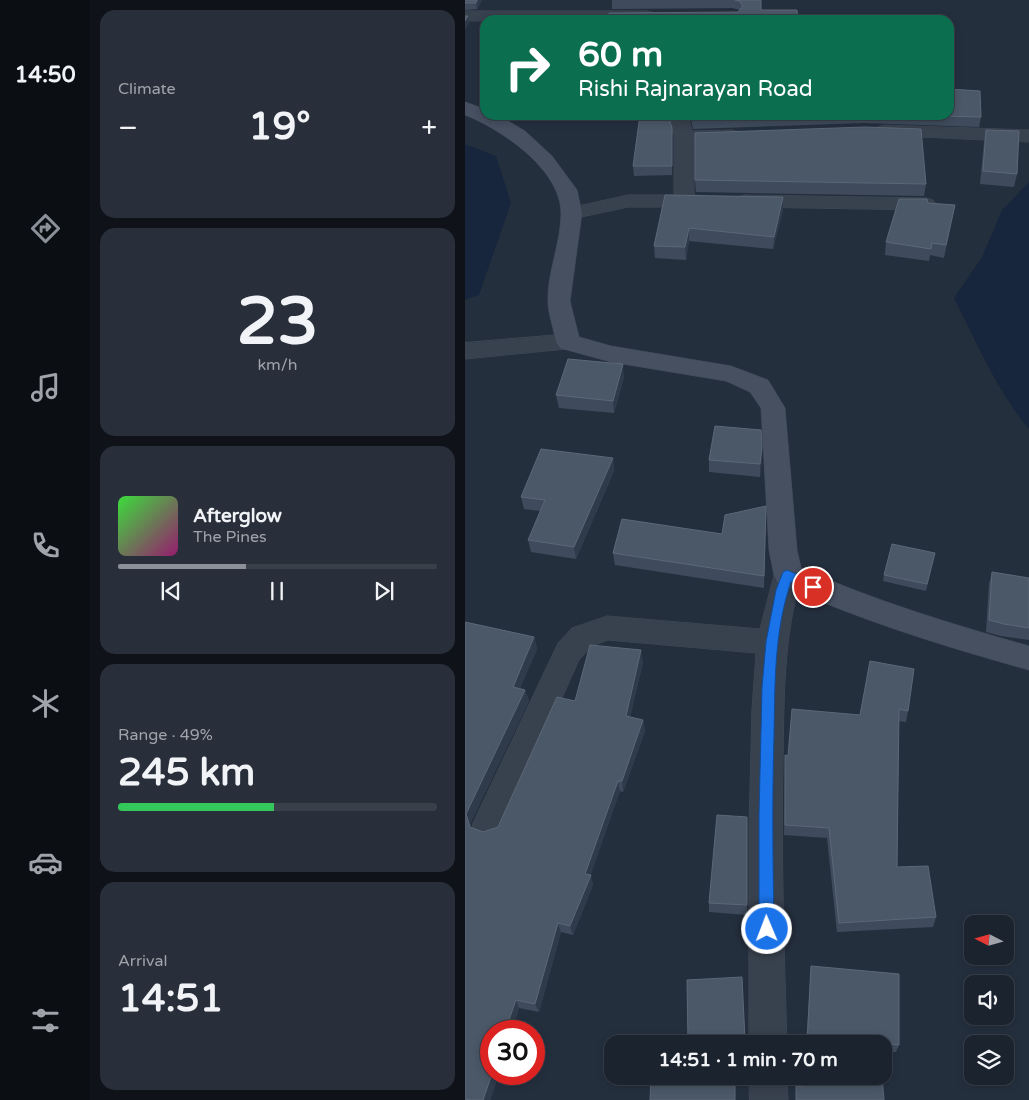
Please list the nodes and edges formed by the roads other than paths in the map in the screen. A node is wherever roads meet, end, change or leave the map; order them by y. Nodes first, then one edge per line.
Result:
1 (645, 12) edge
2 (510, 15) edge
3 (658, 15) edge
4 (465, 16) edge
5 (480, 16) edge
6 (465, 108) edge
7 (480, 114) edge
8 (494, 120) edge
9 (679, 120) edge
10 (864, 130) edge
11 (753, 135) edge
12 (1029, 136) edge
13 (684, 137) junction
14 (684, 200) junction
15 (926, 204) edge
16 (572, 213) junction
17 (568, 342) junction
18 (465, 350) edge
19 (787, 575) junction
20 (772, 642) junction
21 (1029, 658) edge
22 (489, 825) dead end
23 (768, 1035) edge
24 (768, 1085) edge
25 (769, 1100) edge

1 - 2 street
1 - 3 street
4 - 5 street
6 - 7 main road
8 - 16 main road
9 - 13 street
10 - 12 street
11 - 13 street
13 - 14 street
14 - 15 street
14 - 16 street
16 - 17 main road
17 - 18 street
17 - 19 main road
19 - 20 street
19 - 21 main road
20 - 22 street
20 - 23 street
24 - 25 street

